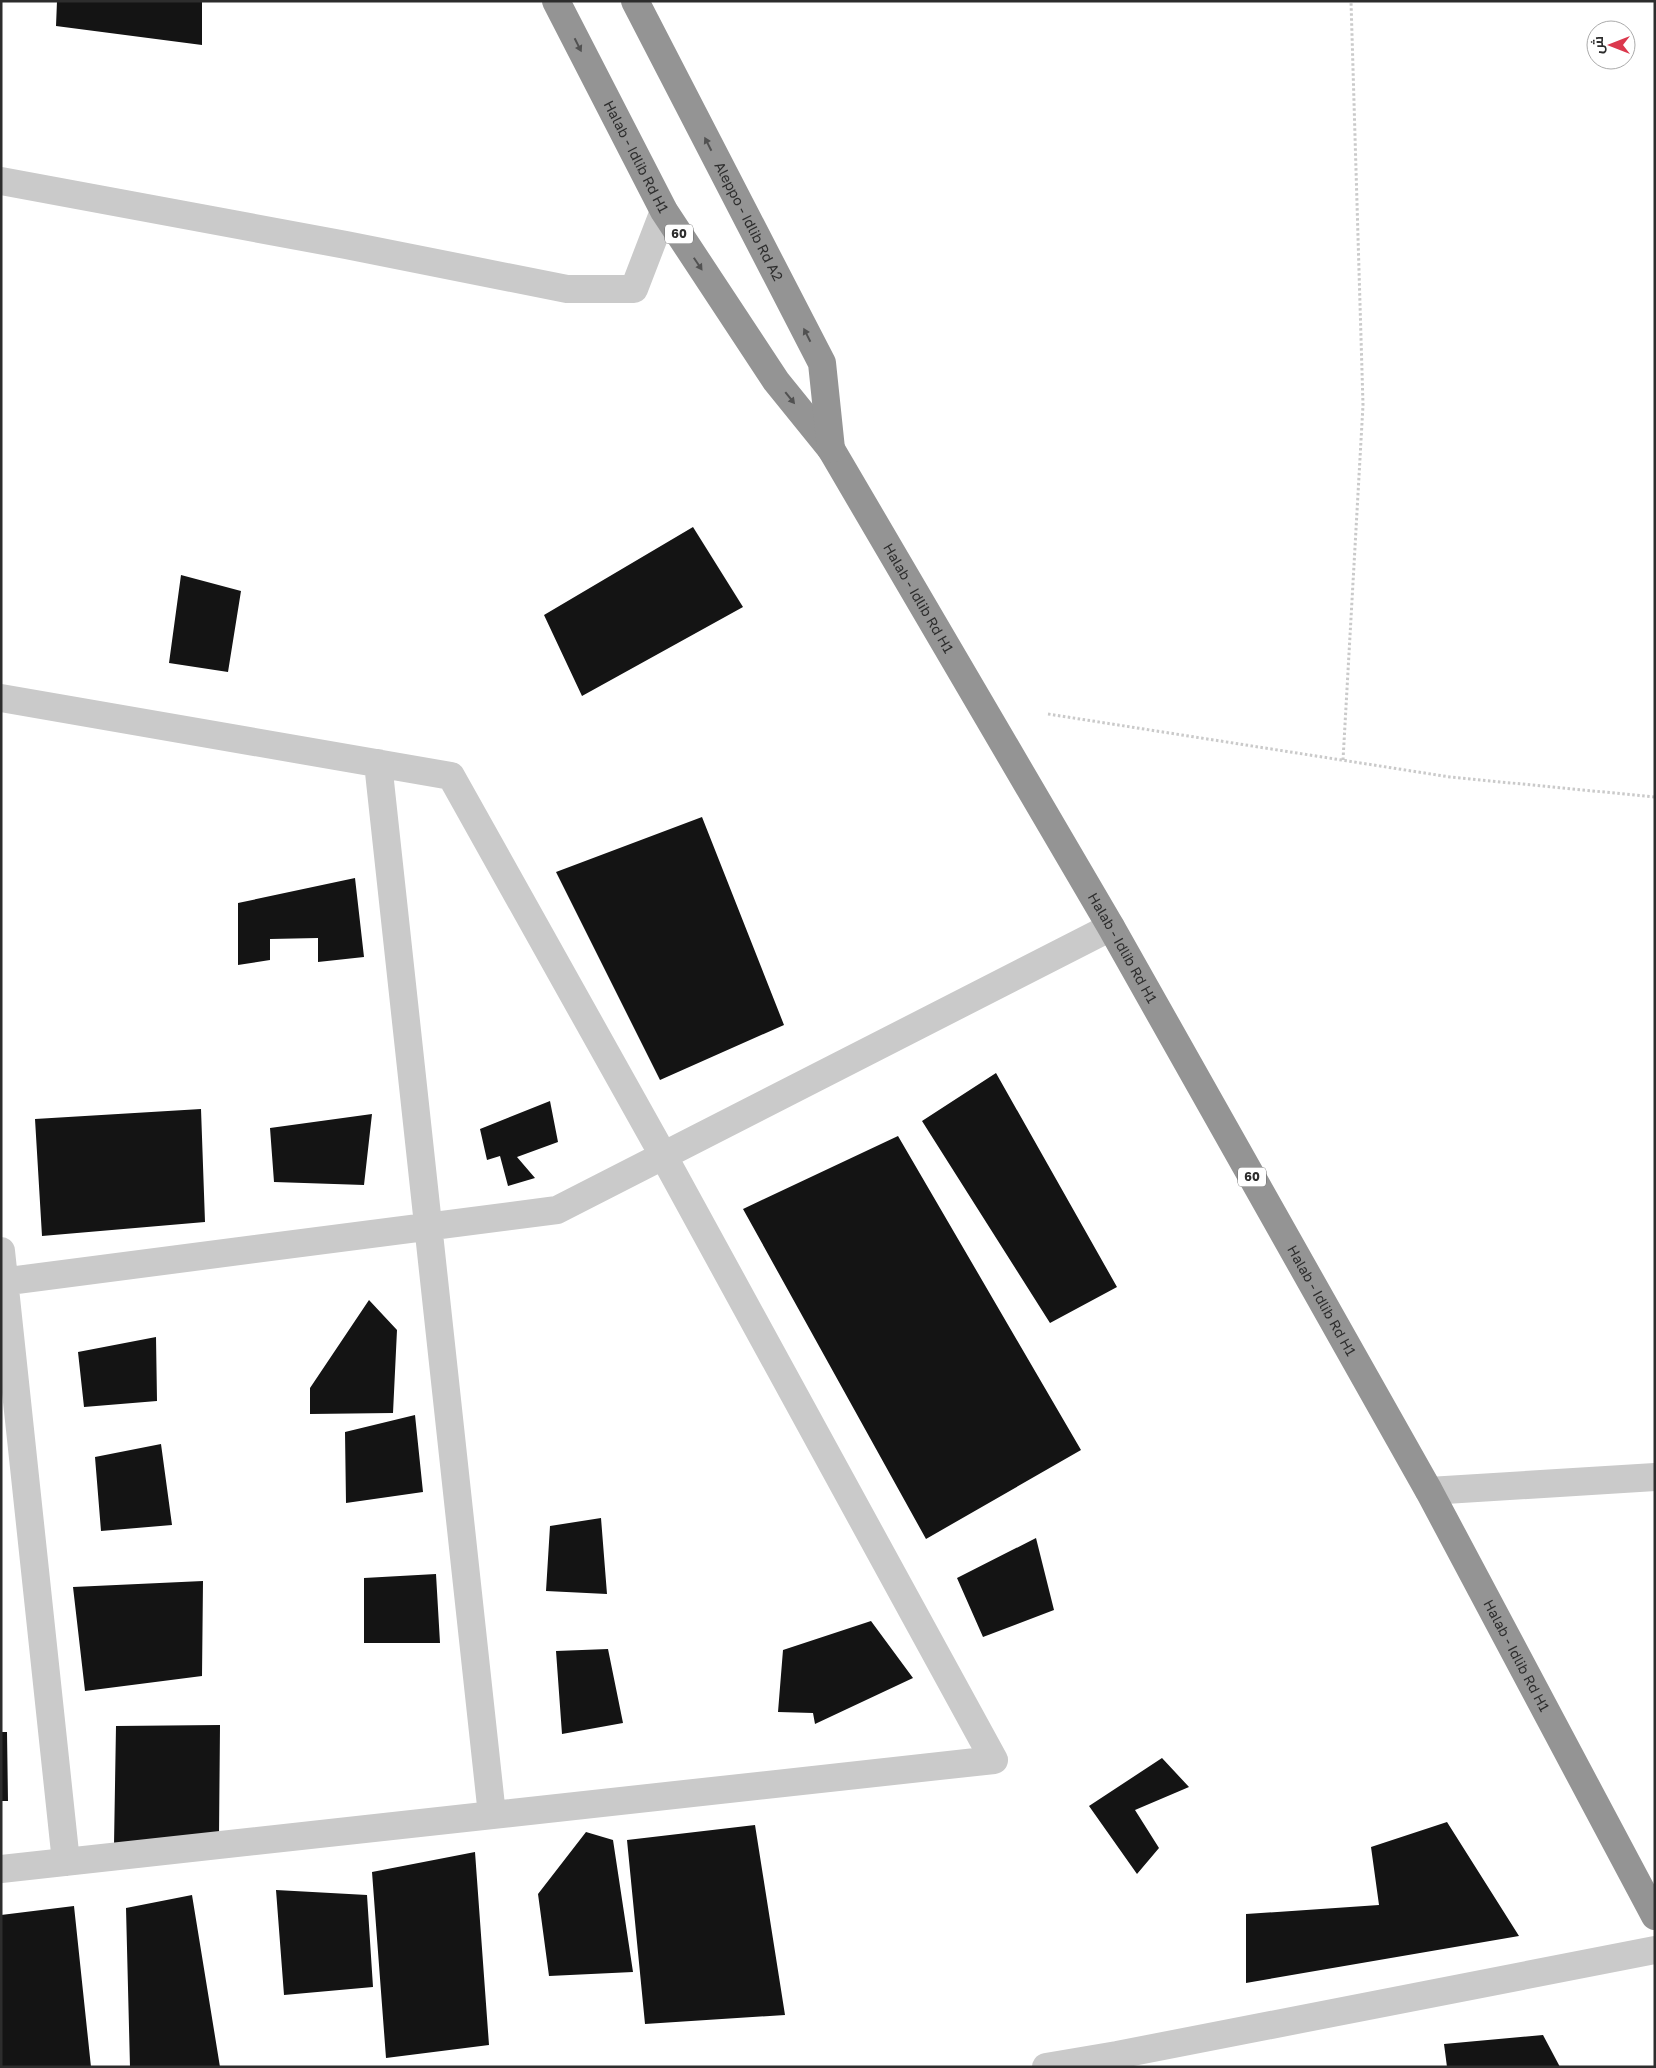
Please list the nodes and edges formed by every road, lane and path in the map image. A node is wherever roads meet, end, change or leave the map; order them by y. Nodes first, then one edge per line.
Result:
1 (556, 1) edge
2 (635, 1) edge
3 (1351, 1) edge
4 (1, 181) edge
5 (664, 211) junction
6 (831, 449) junction
7 (1, 698) edge
8 (1048, 714) dead end
9 (1343, 760) junction
10 (378, 763) junction
11 (1655, 797) edge
12 (1111, 927) junction
13 (663, 1155) junction
14 (428, 1228) junction
15 (1, 1252) edge
16 (3, 1282) edge
17 (1655, 1477) edge
18 (1429, 1491) junction
19 (492, 1815) junction
20 (66, 1862) junction
21 (1, 1869) edge
22 (1655, 1916) edge
23 (1655, 1950) edge
24 (1046, 2067) edge

1 -> 5 highway, Halab - Idlib Rd H1 / 60
6 -> 2 highway, Aleppo - Idlib Rd A2 / 60
3 - 9 path
4 - 5 street
5 -> 6 highway, Halab - Idlib Rd H1 / 60
6 - 12 highway, Halab - Idlib Rd H1 / 60
7 - 10 street
8 - 9 path
9 - 11 path
10 - 13 street
10 - 14 street
12 - 13 street
12 - 18 highway, Halab - Idlib Rd H1 / 60
13 - 14 street
13 - 19 street
14 - 16 street
14 - 19 street
15 - 16 street
16 - 20 street
17 - 18 street
18 - 22 highway, Halab - Idlib Rd H1 / 60
19 - 20 street
20 - 21 street
23 - 24 street

